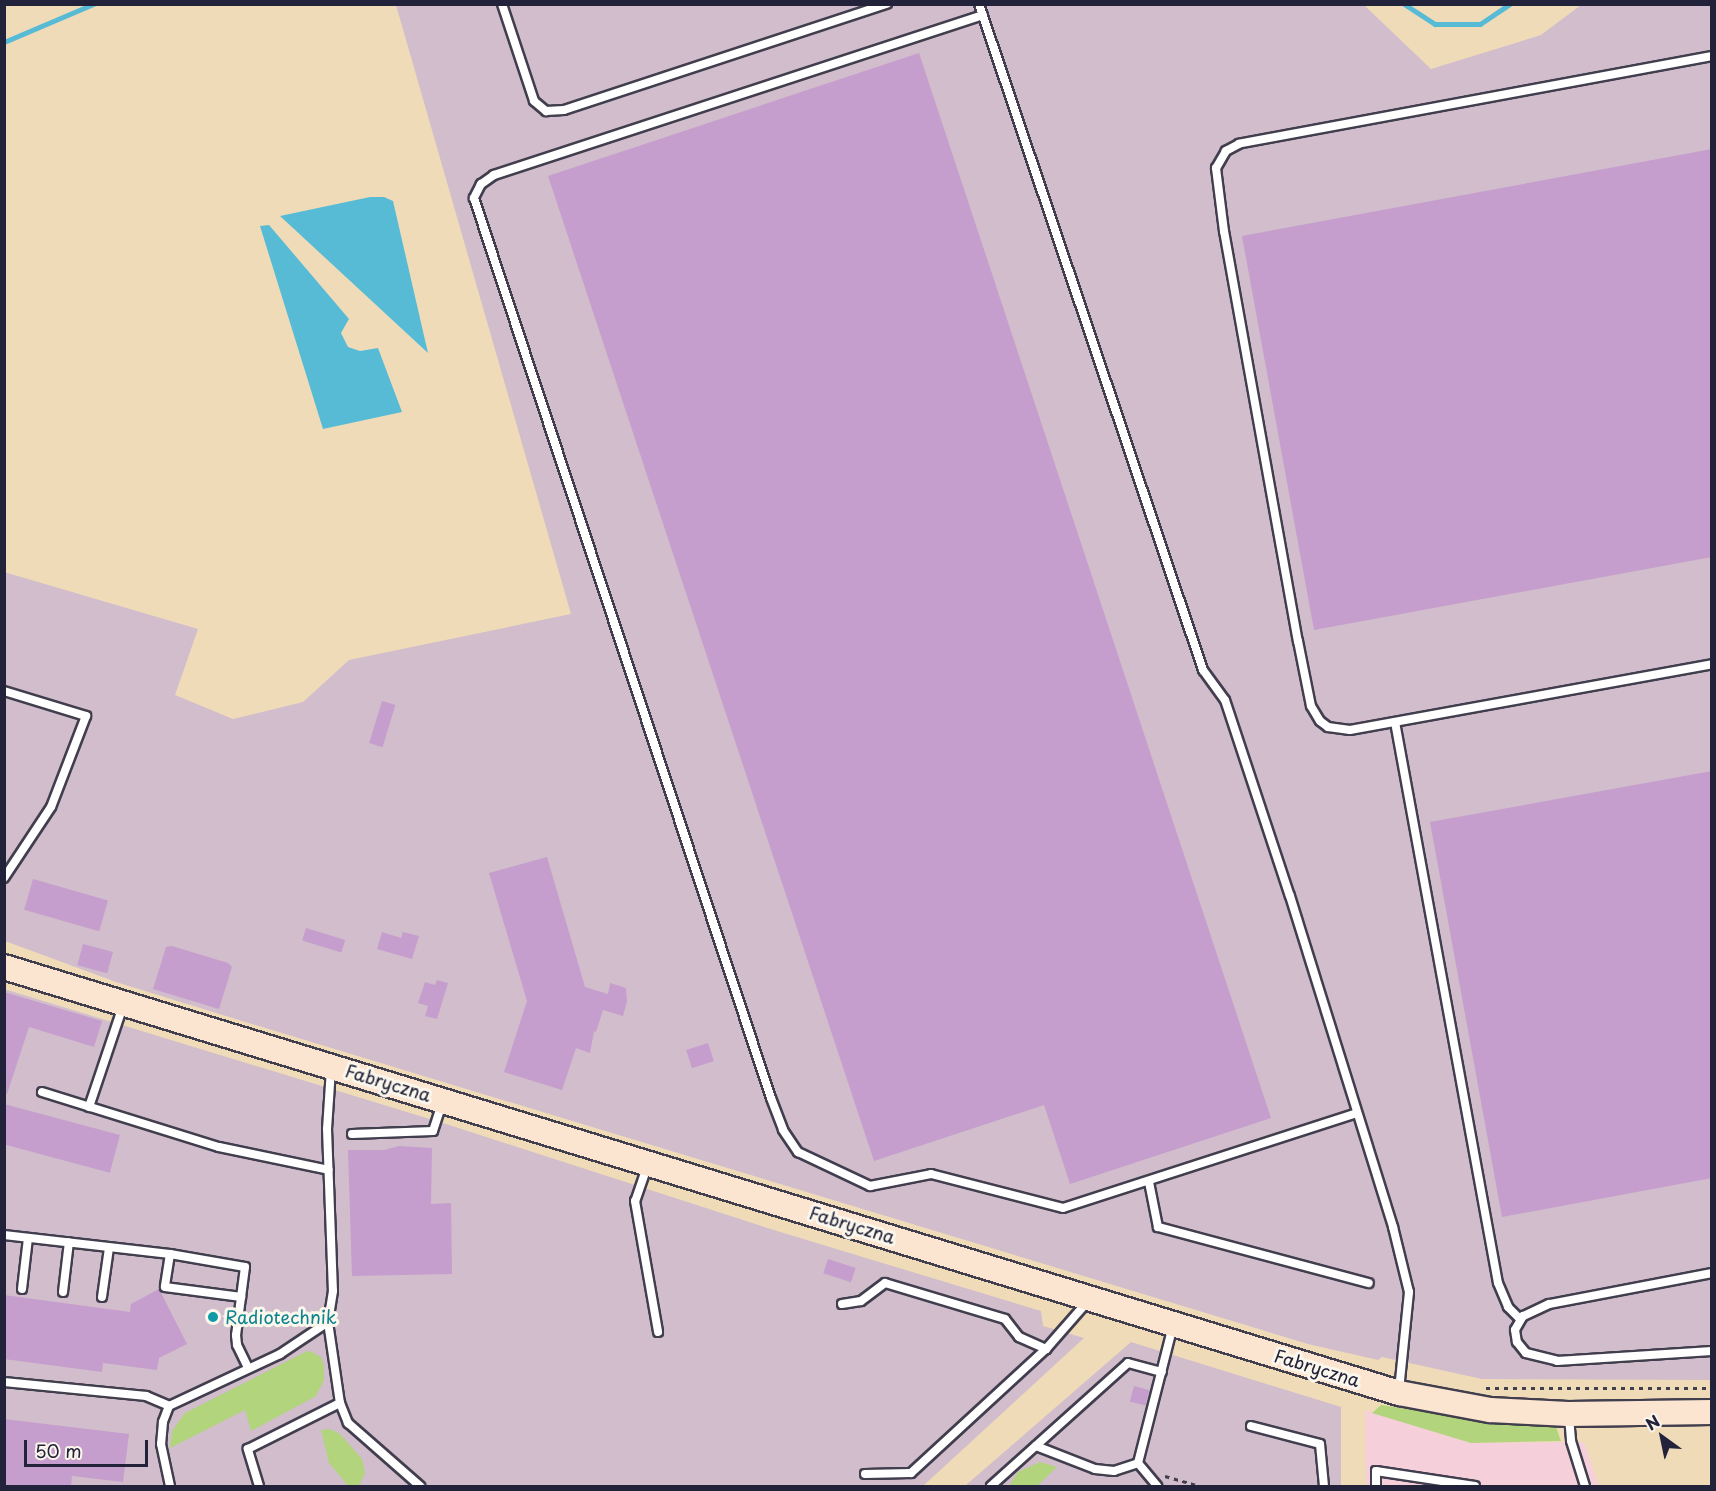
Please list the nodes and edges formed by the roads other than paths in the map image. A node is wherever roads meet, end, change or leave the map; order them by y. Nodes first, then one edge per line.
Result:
1 (502, 4) edge
2 (887, 4) edge
3 (979, 4) edge
4 (983, 15) junction
5 (1712, 56) edge
6 (1712, 664) edge
7 (4, 691) edge
8 (1395, 722) junction
9 (4, 878) edge
10 (4, 967) edge
11 (124, 1003) junction
12 (331, 1066) junction
13 (42, 1092) dead end
14 (443, 1100) junction
15 (88, 1107) junction
16 (1357, 1113) junction
17 (352, 1134) dead end
18 (648, 1163) junction
19 (328, 1170) junction
20 (1149, 1182) junction
21 (4, 1235) edge
22 (28, 1238) junction
23 (69, 1242) junction
24 (109, 1248) junction
25 (170, 1254) junction
26 (1712, 1273) edge
27 (1369, 1283) dead end
28 (22, 1288) dead end
29 (63, 1292) dead end
30 (102, 1297) dead end
31 (242, 1297) junction
32 (1090, 1299) junction
33 (842, 1304) dead end
34 (1520, 1319) junction
35 (328, 1322) junction
36 (1173, 1324) junction
37 (658, 1332) dead end
38 (1046, 1349) junction
39 (1712, 1351) edge
40 (248, 1368) junction
41 (1162, 1372) junction
42 (4, 1382) edge
43 (1399, 1393) junction
44 (340, 1403) junction
45 (168, 1406) junction
46 (1712, 1412) edge
47 (1568, 1414) junction
48 (1251, 1426) dead end
49 (1036, 1446) junction
50 (1138, 1463) junction
51 (865, 1474) dead end
52 (170, 1486) edge
53 (259, 1486) edge
54 (420, 1486) edge
55 (991, 1486) edge
56 (1157, 1486) edge
57 (1324, 1486) edge
58 (1376, 1486) edge
59 (1475, 1486) edge
60 (1585, 1486) edge

1 - 2 lane
3 - 4 lane
4 - 16 lane
4 - 20 lane
5 - 8 lane
6 - 8 lane
7 - 9 lane
8 - 34 lane
10 - 11 main road, Fabryczna
11 - 12 main road, Fabryczna
11 - 15 lane
12 - 14 main road, Fabryczna
12 - 19 lane
13 - 15 lane
14 - 17 lane
14 - 18 main road, Fabryczna
15 - 19 lane
16 - 20 lane
16 - 43 lane
18 - 32 main road, Fabryczna
18 - 37 lane
19 - 35 lane
20 - 27 lane
21 - 22 lane
22 - 23 lane
22 - 28 lane
23 - 24 lane
23 - 29 lane
24 - 25 lane
24 - 30 lane
25 - 31 lane
25 - 31 lane
26 - 34 lane
31 - 40 lane
32 - 36 main road, Fabryczna
32 - 38 lane
33 - 38 lane
34 - 39 lane
35 - 40 lane
35 - 44 lane
36 - 41 lane
36 - 43 main road, Fabryczna
38 - 51 lane
40 - 45 lane
41 - 49 lane
41 - 50 lane
42 - 45 lane
43 - 47 main road, Fabryczna
44 - 53 lane
44 - 54 lane
45 - 52 lane
46 - 47 main road, Fabryczna
47 - 60 lane
48 - 57 lane
49 - 50 lane
49 - 55 lane
50 - 56 lane
58 - 59 lane

